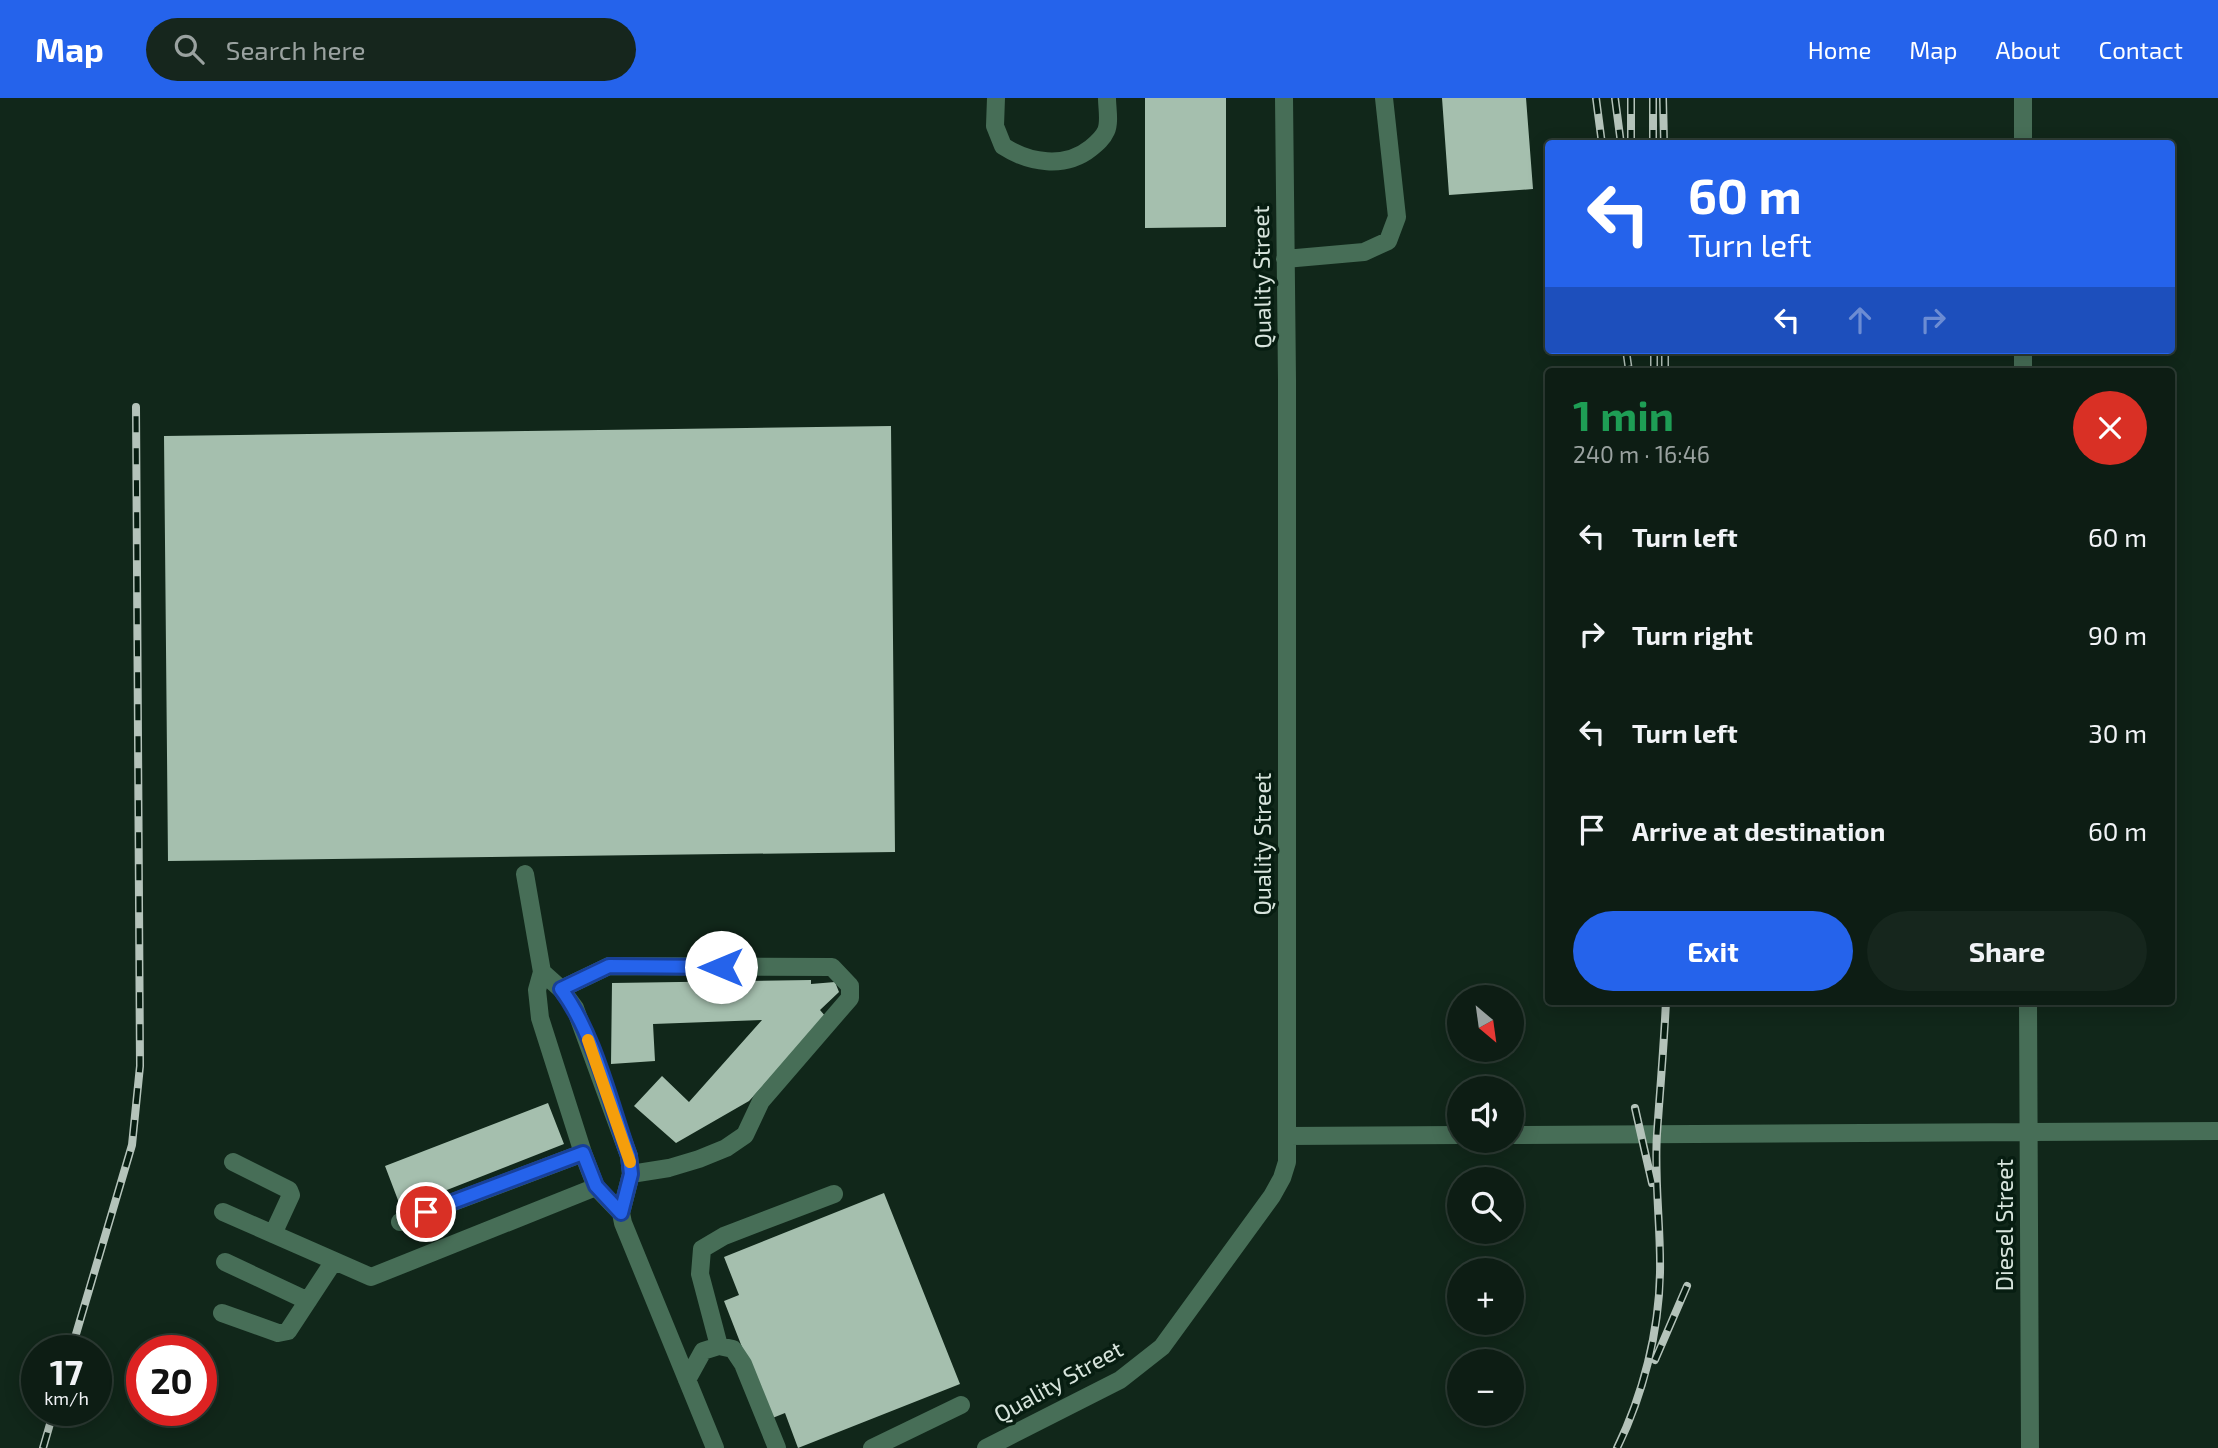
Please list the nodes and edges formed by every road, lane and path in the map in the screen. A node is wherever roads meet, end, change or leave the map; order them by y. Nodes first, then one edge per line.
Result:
1 (996, 98) edge
2 (1107, 98) edge
3 (1284, 98) edge
4 (1384, 98) edge
5 (2023, 98) edge
6 (2023, 140) edge
7 (1285, 259) junction
8 (525, 874) dead end
9 (542, 972) junction
10 (561, 989) junction
11 (2028, 1005) edge
12 (2218, 1131) edge
13 (2028, 1132) junction
14 (1447, 1135) edge
15 (1524, 1135) edge
16 (1287, 1136) junction
17 (583, 1153) junction
18 (233, 1162) dead end
19 (631, 1174) junction
20 (596, 1186) junction
21 (834, 1194) dead end
22 (223, 1212) dead end
23 (621, 1213) junction
24 (400, 1222) dead end
25 (273, 1234) junction
26 (334, 1261) junction
27 (225, 1262) dead end
28 (307, 1301) junction
29 (222, 1313) dead end
30 (719, 1346) junction
31 (687, 1380) junction
32 (961, 1405) dead end
33 (715, 1448) edge
34 (777, 1448) edge
35 (872, 1448) edge
36 (986, 1448) edge
37 (2030, 1448) edge

1 - 2 street
3 - 7 street, Quality Street
4 - 7 street
5 - 6 street
7 - 16 street, Quality Street
8 - 9 street
9 - 10 street
9 - 17 street
10 - 19 street
10 - 19 street
11 - 13 street, Diesel Street
12 - 13 street
13 - 15 street
13 - 37 street, Diesel Street
14 - 16 street
16 - 36 street, Quality Street
17 - 20 street
17 - 24 street
18 - 25 street
19 - 23 street
20 - 23 street
20 - 26 street
21 - 30 street
22 - 25 street
23 - 31 street
25 - 26 street
26 - 28 street
27 - 28 street
28 - 29 street
30 - 31 street
30 - 34 street
31 - 33 street
32 - 35 street

